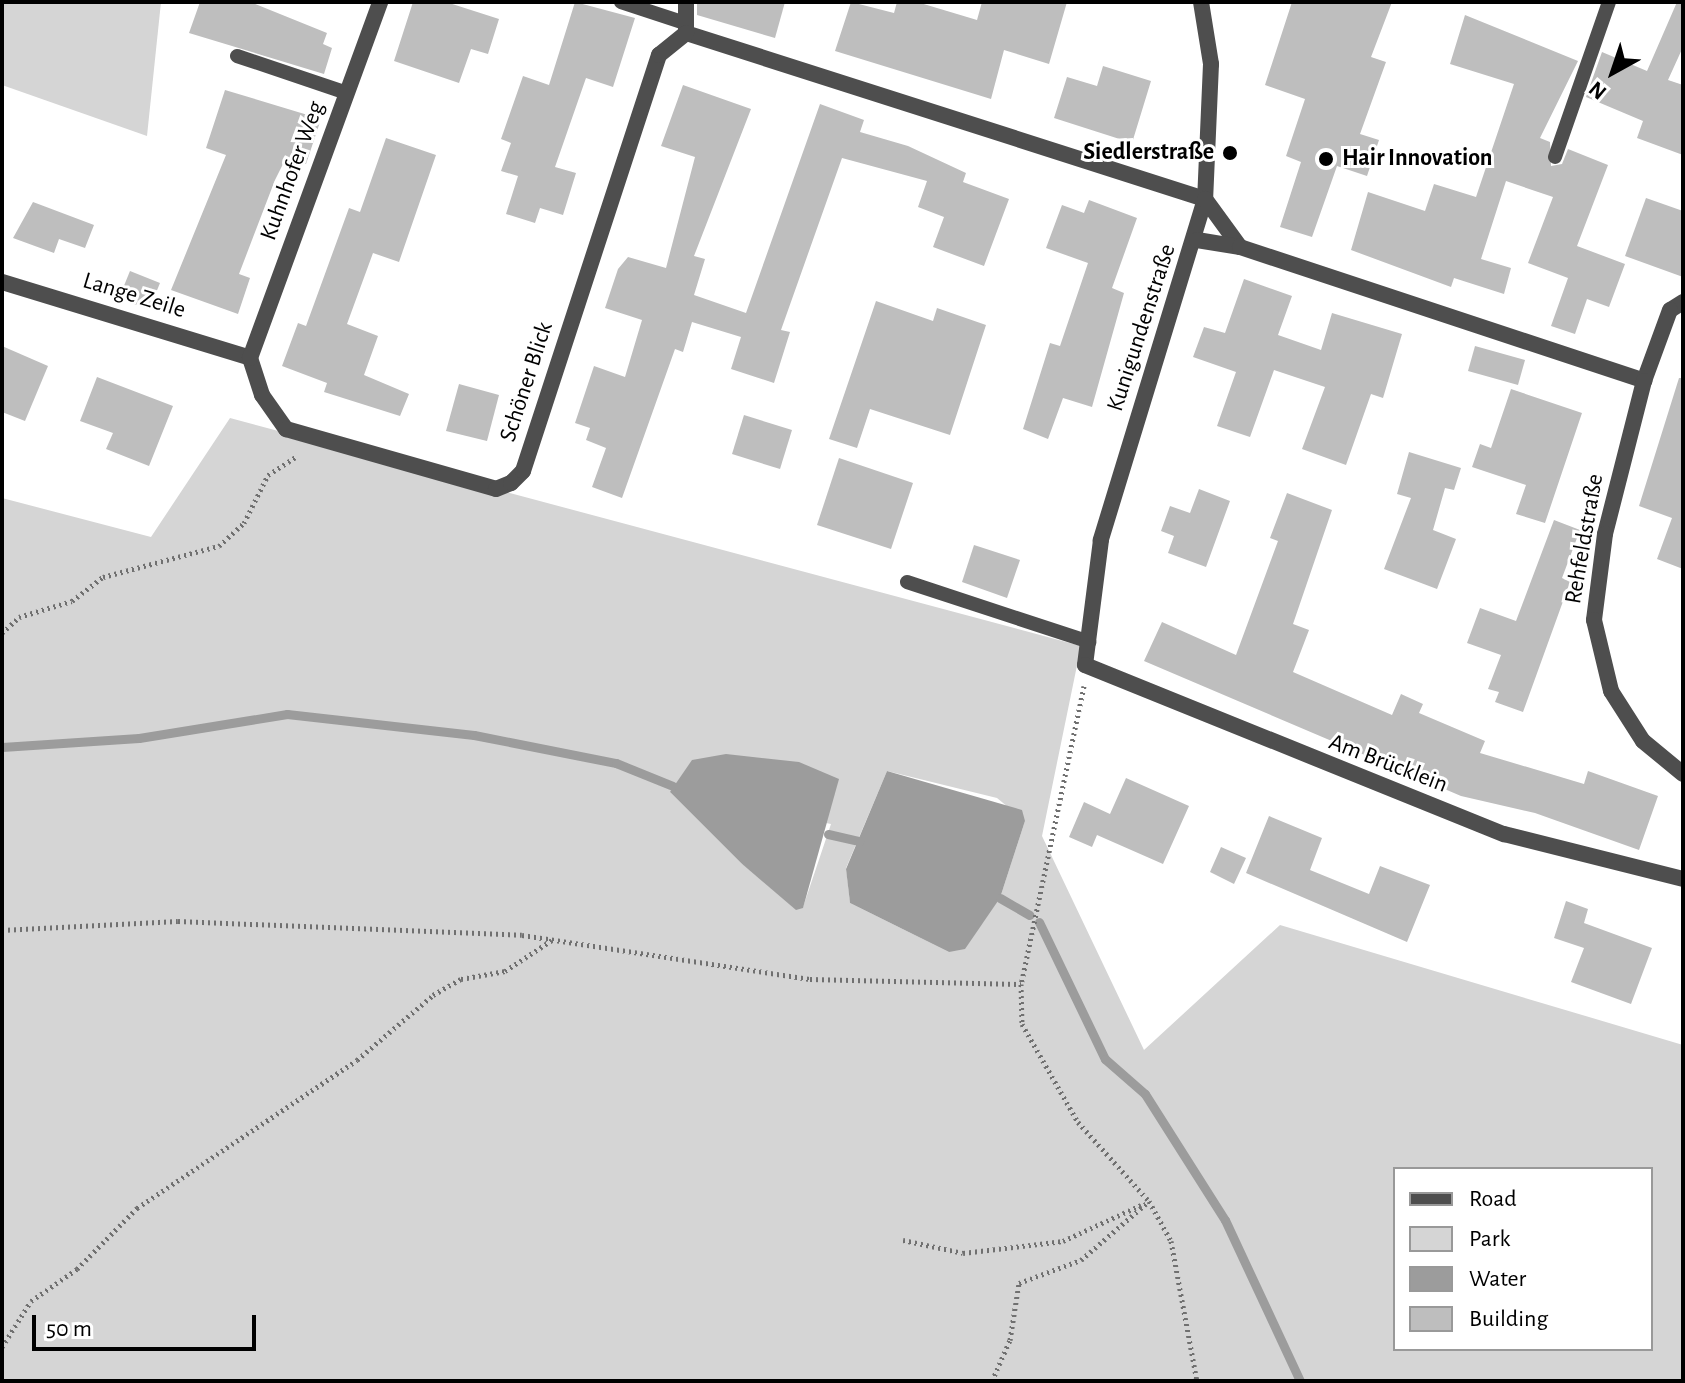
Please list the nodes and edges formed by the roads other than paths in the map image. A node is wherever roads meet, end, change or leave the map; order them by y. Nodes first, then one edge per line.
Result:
1 (380, 2) edge
2 (621, 2) edge
3 (686, 2) edge
4 (1201, 2) edge
5 (1609, 2) edge
6 (684, 28) junction
7 (237, 56) dead end
8 (347, 93) junction
9 (1555, 157) dead end
10 (1205, 199) junction
11 (1197, 240) junction
12 (1240, 247) junction
13 (2, 282) edge
14 (1683, 302) edge
15 (250, 358) junction
16 (1644, 381) junction
17 (907, 582) dead end
18 (1089, 642) junction
19 (1085, 665) joint
20 (1683, 774) edge
21 (1683, 879) edge

1 - 8 street, Kuhnhofer Weg
2 - 6 lane
3 - 6 street
4 - 10 street, Kunigundenstraße
5 - 9 lane
6 - 10 street
6 - 15 street, Schöner Blick
7 - 8 lane
8 - 15 street, Kuhnhofer Weg
10 - 11 street, Kunigundenstraße
10 - 12 street
11 - 12 street
11 - 18 street, Kunigundenstraße
12 - 16 street
13 - 15 street, Lange Zeile
14 - 16 street, Rehfeldstraße
16 - 20 street, Rehfeldstraße
17 - 18 lane
18 - 19 street, Kunigundenstraße
19 - 21 street, Am Brücklein

